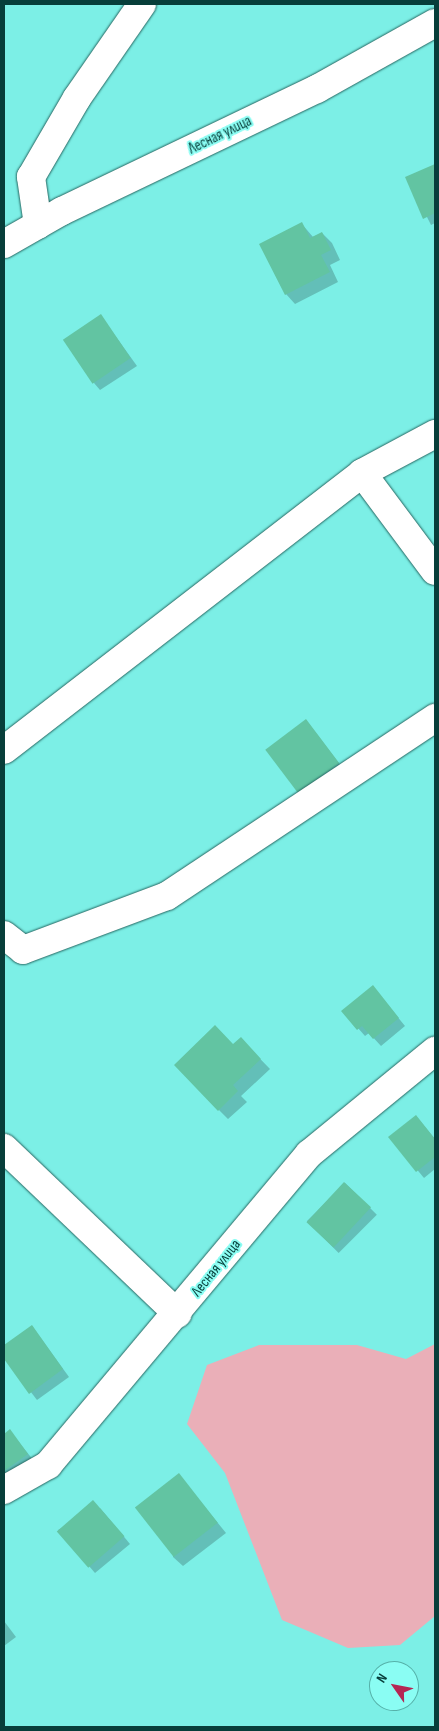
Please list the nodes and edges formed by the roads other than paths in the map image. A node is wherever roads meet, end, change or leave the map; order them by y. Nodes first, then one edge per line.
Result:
1 (142, 4) edge
2 (435, 23) edge
3 (38, 225) junction
4 (4, 244) edge
5 (435, 434) edge
6 (362, 472) junction
7 (435, 571) edge
8 (435, 718) edge
9 (4, 750) edge
10 (4, 935) edge
11 (435, 1052) edge
12 (4, 1148) edge
13 (178, 1314) junction
14 (4, 1490) edge

1 - 3 street
2 - 3 street, Лесная улица
3 - 4 street, Лесная улица
5 - 6 street
6 - 7 street
6 - 9 street
8 - 10 street
11 - 13 street, Лесная улица
12 - 13 street
13 - 14 street, Лесная улица

